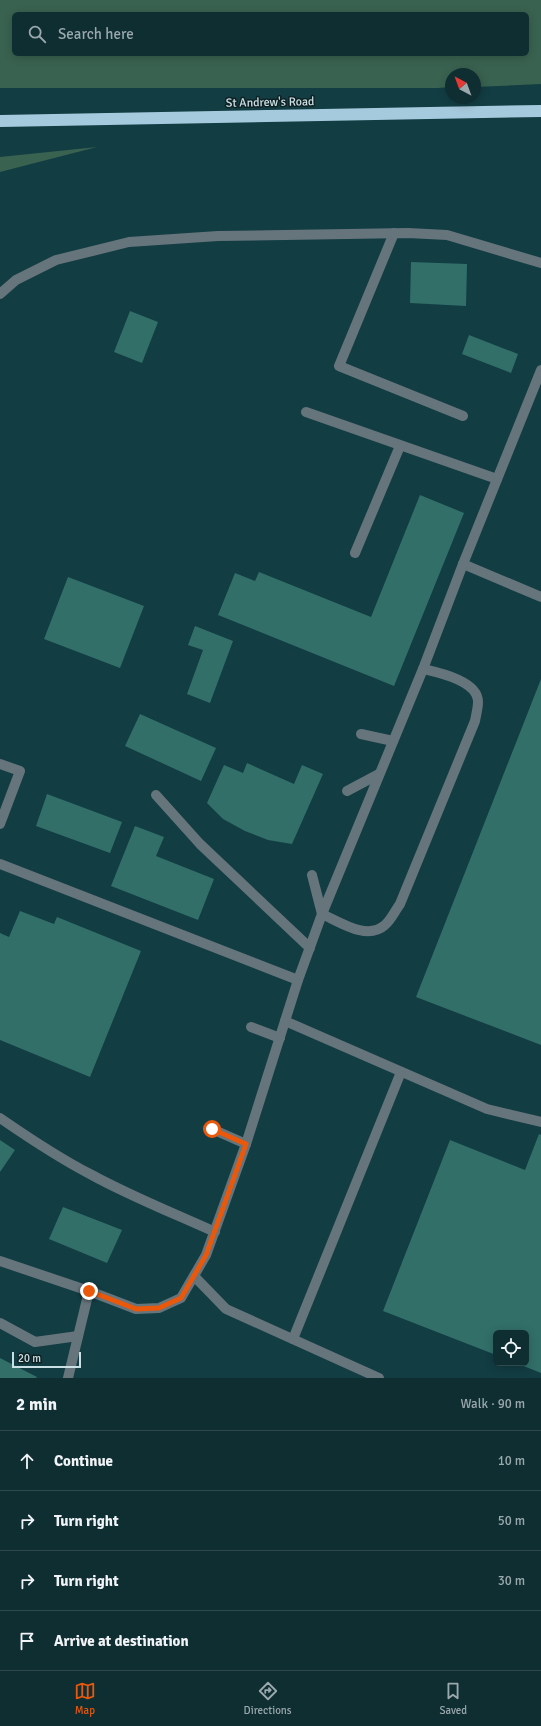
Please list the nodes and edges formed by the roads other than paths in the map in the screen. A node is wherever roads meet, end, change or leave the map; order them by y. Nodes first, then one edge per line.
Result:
1 (541, 111) edge
2 (0, 121) edge
3 (394, 233) junction
4 (541, 263) edge
5 (0, 294) edge
6 (541, 370) edge
7 (306, 412) dead end
8 (463, 416) dead end
9 (400, 446) junction
10 (497, 479) junction
11 (355, 552) dead end
12 (463, 564) junction
13 (541, 597) edge
14 (423, 668) junction
15 (361, 734) dead end
16 (393, 741) junction
17 (0, 764) edge
18 (379, 774) junction
19 (347, 791) dead end
20 (156, 795) dead end
21 (0, 824) edge
22 (0, 864) edge
23 (312, 875) dead end
24 (322, 914) junction
25 (310, 948) junction
26 (298, 980) junction
27 (285, 1021) junction
28 (251, 1027) dead end
29 (280, 1038) junction
30 (401, 1072) junction
31 (0, 1118) edge
32 (541, 1122) edge
33 (212, 1129) dead end
34 (246, 1144) junction
35 (214, 1232) junction
36 (0, 1261) edge
37 (194, 1276) junction
38 (89, 1291) junction
39 (0, 1323) edge
40 (78, 1336) junction
41 (292, 1339) junction
42 (68, 1378) edge
43 (379, 1378) edge

1 - 2 highway, St Andrew's Road
3 - 4 street
3 - 5 street
3 - 8 street
6 - 10 street
7 - 9 street
9 - 10 street
9 - 11 street
10 - 12 street
12 - 13 street
12 - 14 street
14 - 16 street
14 - 24 street
15 - 16 street
16 - 18 street
17 - 21 street
18 - 19 street
18 - 24 street
20 - 25 street
22 - 26 street
23 - 24 street
24 - 25 street
25 - 26 street
26 - 27 street
27 - 29 street
27 - 30 street
28 - 29 street
29 - 34 street
30 - 32 street
30 - 41 street
31 - 35 street
33 - 34 street
34 - 35 street
35 - 37 street
36 - 38 street
37 - 38 street
37 - 41 street
38 - 40 street
39 - 40 street
40 - 42 street
41 - 43 street

